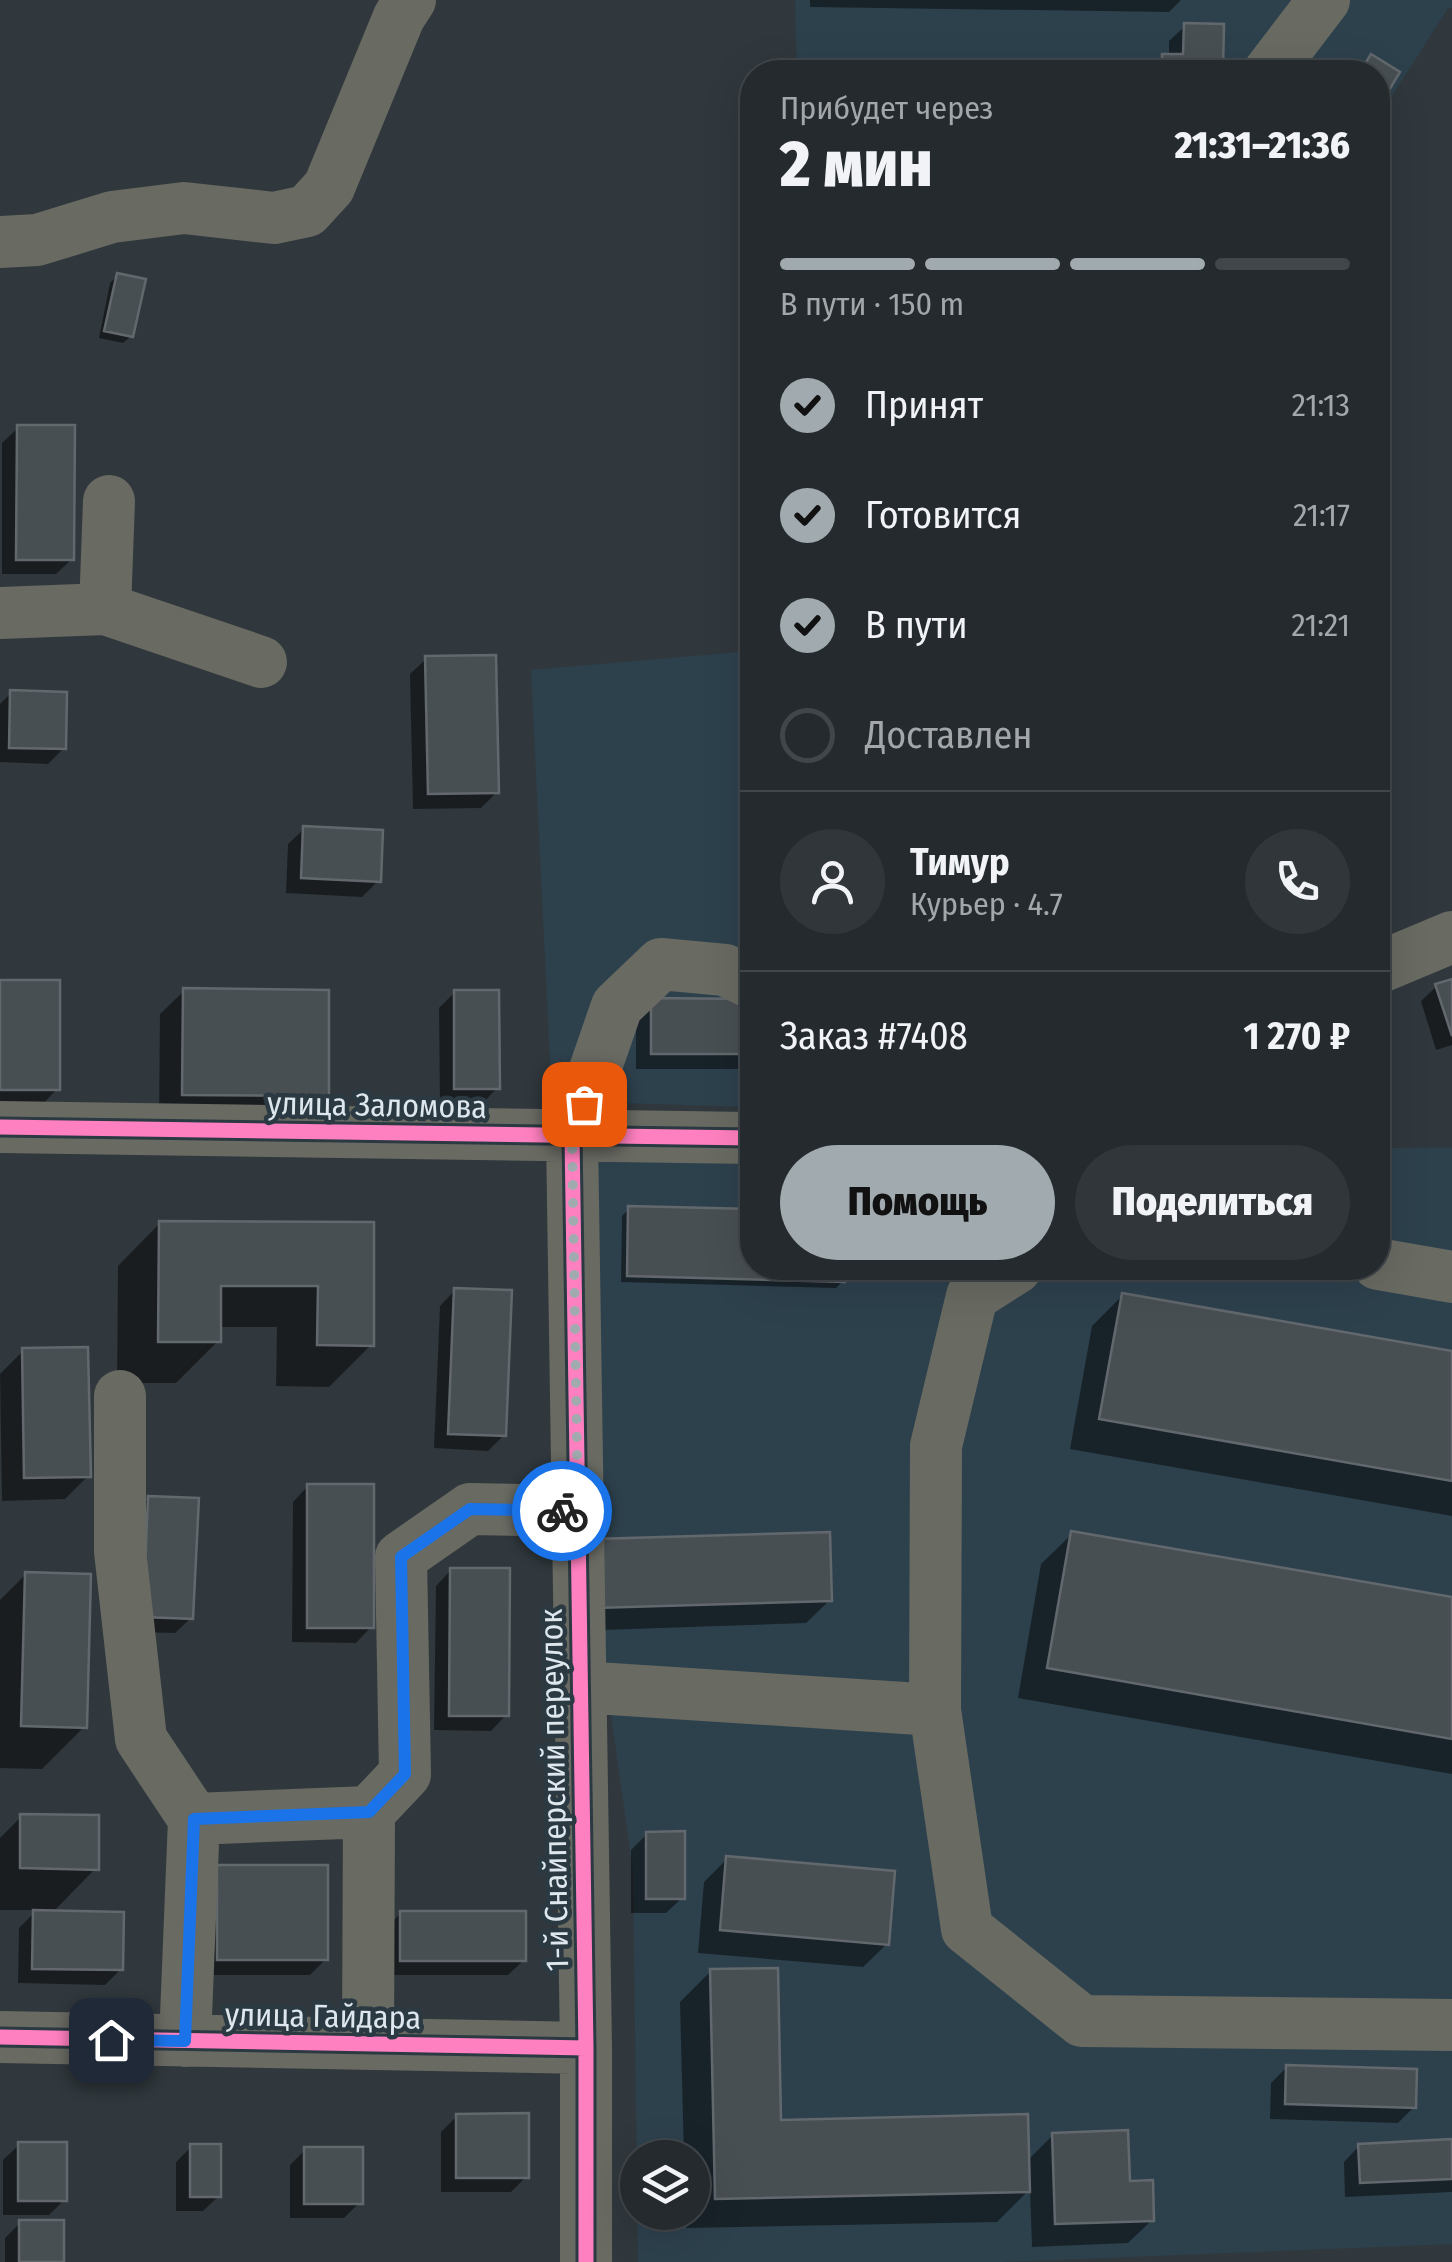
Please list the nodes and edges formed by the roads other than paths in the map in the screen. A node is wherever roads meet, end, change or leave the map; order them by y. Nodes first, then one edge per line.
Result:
1 (410, 0) edge
2 (1324, 0) edge
3 (1277, 60) edge
4 (0, 242) edge
5 (109, 501) dead end
6 (105, 609) junction
7 (0, 613) edge
8 (260, 662) dead end
9 (1452, 936) edge
10 (1390, 963) edge
11 (740, 977) edge
12 (0, 1127) edge
13 (572, 1136) junction
14 (740, 1138) edge
15 (1390, 1266) edge
16 (1452, 1276) edge
17 (997, 1280) edge
18 (120, 1396) dead end
19 (578, 1511) junction
20 (580, 1687) junction
21 (935, 1710) junction
22 (369, 1812) junction
23 (194, 1819) junction
24 (1452, 2026) edge
25 (0, 2037) edge
26 (185, 2041) junction
27 (368, 2044) junction
28 (586, 2048) junction
29 (586, 2262) edge

1 - 4 street
2 - 3 street
5 - 6 street
6 - 7 street
6 - 8 street
9 - 10 street
11 - 13 street
12 - 13 street, улица Заломова
13 - 14 street, улица Заломова
13 - 19 street, 1-й Снайперский переулок
15 - 16 street
17 - 21 street
18 - 23 street
19 - 20 street, 1-й Снайперский переулок
19 - 22 street
20 - 21 street
20 - 28 street, 1-й Снайперский переулок
21 - 24 street
22 - 23 street
22 - 27 street
23 - 26 street
25 - 26 street, улица Гайдара
26 - 27 street, улица Гайдара
27 - 28 street, улица Гайдара
28 - 29 street, 1-й Снайперский переулок

